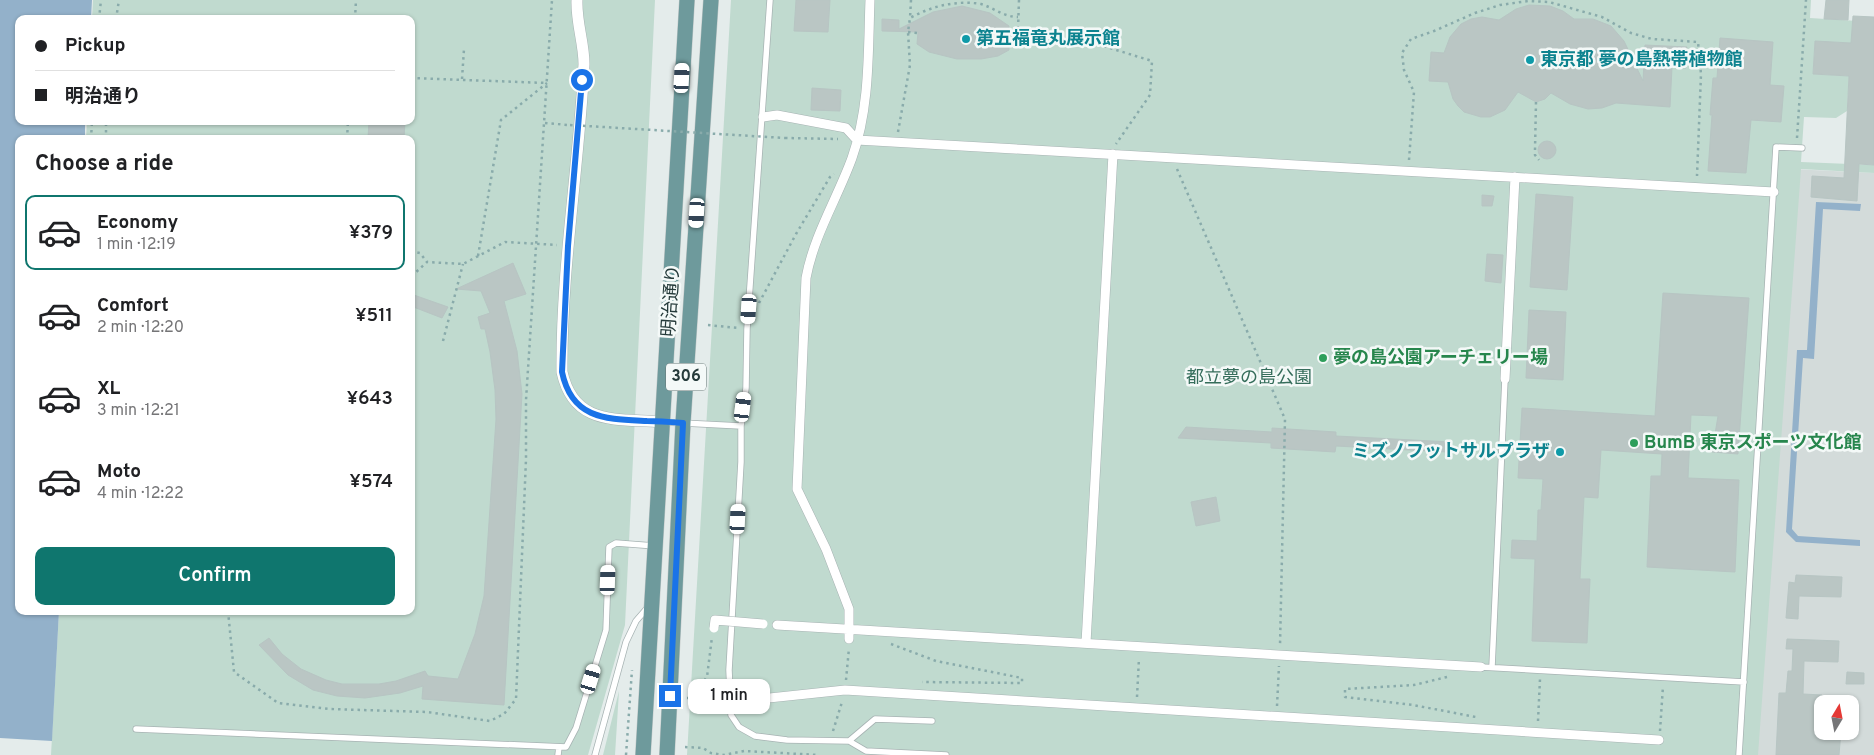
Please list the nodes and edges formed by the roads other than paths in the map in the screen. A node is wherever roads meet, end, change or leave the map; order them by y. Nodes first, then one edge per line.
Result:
1 (577, 0) edge
2 (687, 0) edge
3 (711, 0) edge
4 (770, 0) edge
5 (870, 0) edge
6 (763, 117) junction
7 (857, 140) junction
8 (1799, 148) road end
9 (1111, 154) junction
10 (1515, 177) junction
11 (1774, 192) junction
12 (1505, 378) joint
13 (662, 422) junction
14 (683, 423) junction
15 (741, 426) junction
16 (655, 546) junction
17 (651, 603) junction
18 (763, 624) dead end
19 (777, 625) dead end
20 (714, 628) road end
21 (849, 634) junction
22 (1086, 642) junction
23 (1481, 667) joint
24 (1492, 667) junction
25 (1744, 682) junction
26 (741, 701) dead end
27 (932, 721) dead end
28 (136, 729) dead end
29 (1659, 740) road end
30 (849, 741) junction
31 (559, 747) junction
32 (558, 755) edge
33 (595, 755) edge
34 (643, 755) edge
35 (667, 755) edge
36 (946, 755) edge
37 (1739, 755) edge

1 - 13 street
2 - 13 main road, 明治通り / 306
3 - 14 main road, 明治通り / 306
4 - 6 lane
5 - 7 street
6 - 7 street
6 - 15 lane
7 - 9 street
7 - 21 street
8 - 11 lane
9 - 10 street
9 - 22 street
10 - 11 street
10 - 12 street
11 - 25 lane
12 - 24 lane
13 - 14 lane
13 - 16 main road, 明治通り / 306
14 - 15 lane
14 - 35 main road, 明治通り / 306
15 - 30 lane
16 - 17 main road, 明治通り / 306
16 - 31 lane
17 - 33 lane
17 - 34 main road, 明治通り / 306
18 - 20 street, bridge
19 - 21 street
21 - 22 street
22 - 23 street
23 - 24 lane
24 - 25 lane
25 - 37 lane
26 - 29 street
27 - 30 lane
28 - 31 lane
30 - 36 lane
31 - 32 lane

